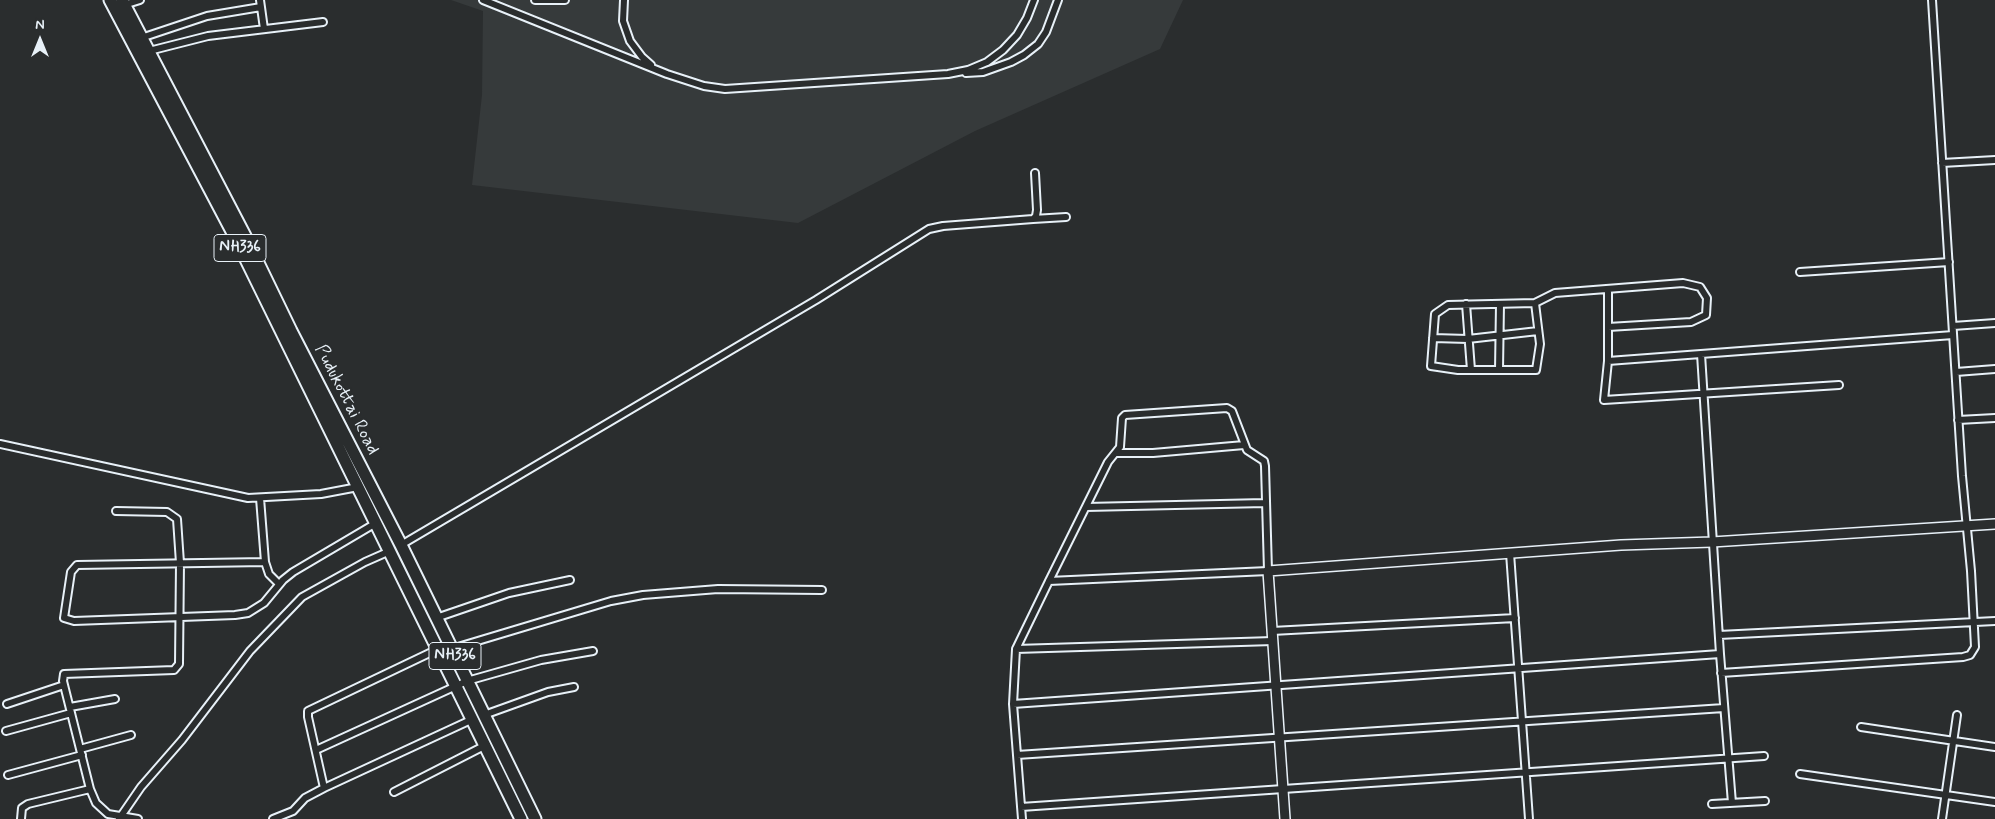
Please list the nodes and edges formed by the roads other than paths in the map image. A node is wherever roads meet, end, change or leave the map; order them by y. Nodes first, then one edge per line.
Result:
1 (110, 0) edge
2 (140, 0) edge
3 (260, 0) edge
4 (482, 0) edge
5 (535, 0) edge
6 (566, 0) edge
7 (624, 0) edge
8 (1034, 0) edge
9 (1058, 0) edge
10 (1932, 0) edge
11 (123, 3) edge
12 (261, 8) junction
13 (323, 22) dead end
14 (264, 29) junction
15 (141, 38) junction
16 (149, 51) junction
17 (667, 74) junction
18 (948, 74) junction
19 (1995, 160) edge
20 (1942, 163) junction
21 (1035, 173) dead end
22 (1066, 217) dead end
23 (1033, 219) junction
24 (1949, 262) junction
25 (1800, 272) dead end
26 (1608, 290) junction
27 (1535, 303) junction
28 (1466, 304) junction
29 (1500, 304) junction
30 (1995, 323) edge
31 (1953, 326) junction
32 (1608, 327) junction
33 (1538, 331) junction
34 (1953, 335) junction
35 (1500, 336) junction
36 (1433, 338) junction
37 (1468, 339) junction
38 (1701, 354) junction
39 (1608, 361) junction
40 (1995, 369) edge
41 (1471, 370) junction
42 (1499, 370) junction
43 (1956, 372) junction
44 (1839, 385) dead end
45 (1703, 395) junction
46 (1995, 418) edge
47 (1958, 420) junction
48 (0, 444) edge
49 (1244, 445) junction
50 (1117, 453) junction
51 (358, 488) junction
52 (260, 498) junction
53 (1265, 502) junction
54 (1086, 507) junction
55 (116, 512) dead end
56 (376, 522) junction
57 (1995, 524) edge
58 (1967, 526) junction
59 (1712, 542) junction
60 (401, 545) junction
61 (390, 552) junction
62 (1510, 553) junction
63 (265, 562) junction
64 (180, 563) junction
65 (1268, 571) junction
66 (570, 580) dead end
67 (1049, 580) junction
68 (279, 584) junction
69 (822, 590) dead end
70 (179, 617) junction
71 (436, 618) junction
72 (1515, 618) junction
73 (1995, 621) edge
74 (1974, 622) junction
75 (1719, 635) junction
76 (1273, 636) junction
77 (438, 649) junction
78 (452, 649) junction
79 (1016, 649) junction
80 (593, 651) dead end
81 (1720, 654) junction
82 (1518, 668) junction
83 (1722, 673) junction
84 (461, 684) junction
85 (64, 685) junction
86 (1276, 686) junction
87 (574, 687) dead end
88 (115, 699) dead end
89 (7, 704) dead end
90 (1013, 704) junction
91 (1724, 708) junction
92 (71, 710) junction
93 (1957, 715) dead end
94 (478, 717) junction
95 (1522, 721) junction
96 (1861, 727) dead end
97 (6, 731) dead end
98 (131, 735) dead end
99 (1279, 737) junction
100 (1954, 740) junction
101 (486, 746) junction
102 (1995, 747) edge
103 (316, 750) junction
104 (81, 752) junction
105 (1017, 754) junction
106 (1764, 756) dead end
107 (1728, 758) junction
108 (1526, 772) junction
109 (1800, 774) dead end
110 (8, 775) dead end
111 (324, 788) junction
112 (90, 789) junction
113 (1282, 789) junction
114 (394, 792) dead end
115 (1946, 795) junction
116 (1764, 801) dead end
117 (1995, 802) edge
118 (1732, 803) junction
119 (1712, 804) dead end
120 (1021, 807) junction
121 (119, 818) edge
122 (21, 819) edge
123 (138, 819) edge
124 (273, 819) edge
125 (521, 819) edge
126 (535, 819) edge
127 (1022, 819) edge
128 (1285, 819) edge
129 (1529, 819) edge
130 (1942, 819) edge

1 - 51 highway, Pudukottai Road / NH336
2 - 11 street
3 - 12 street
4 - 17 street
5 - 6 street
7 - 17 street
8 - 18 street
9 - 18 street
10 - 20 street
11 - 15 highway, Pudukottai Road / NH336
12 - 14 street
12 - 15 street
13 - 14 street
14 - 16 street
15 - 16 highway, Pudukottai Road / NH336
16 - 60 highway, Pudukottai Road / NH336
17 - 18 street
19 - 20 street
20 - 24 street
21 - 23 street
22 - 23 street
23 - 60 street
24 - 25 street
24 - 31 street
26 - 27 street
26 - 32 street
26 - 32 street
27 - 29 street
27 - 33 street
28 - 29 street
28 - 36 street
28 - 37 street
29 - 35 street
30 - 31 street
31 - 34 street
32 - 39 street
33 - 35 street
33 - 42 street
34 - 38 street
34 - 43 street
35 - 37 street
35 - 42 street
36 - 37 street
36 - 41 street
37 - 41 street
38 - 39 street
38 - 45 street
39 - 45 street
40 - 43 street
41 - 42 street
43 - 47 street
44 - 45 street
45 - 59 street
46 - 47 street
47 - 58 street
48 - 52 street
49 - 50 street
49 - 50 street
49 - 53 street
50 - 54 street
51 - 52 street
51 - 56 highway, Pudukottai Road / NH336
52 - 63 street
53 - 54 street
53 - 65 street
54 - 67 street
55 - 64 street
56 - 61 highway, Pudukottai Road / NH336
56 - 68 street
57 - 58 street
58 - 59 street
58 - 74 street
59 - 62 street
59 - 75 street
60 - 71 highway, Pudukottai Road / NH336
61 - 77 highway, Pudukottai Road / NH336
61 - 121 street
62 - 65 street
62 - 72 street
63 - 64 street
63 - 68 street
64 - 70 street
64 - 70 street
65 - 67 street
65 - 76 street
66 - 71 street
67 - 79 street
68 - 70 street
69 - 78 street
70 - 85 street
71 - 78 highway, Pudukottai Road / NH336
72 - 76 street
72 - 82 street
73 - 74 street
74 - 75 street
74 - 83 street
75 - 81 street
76 - 79 street
76 - 86 street
77 - 84 highway, Pudukottai Road / NH336
77 - 103 street
78 - 84 highway, Pudukottai Road / NH336
79 - 90 street
80 - 84 street
81 - 82 street
81 - 83 street
82 - 86 street
82 - 95 street
83 - 91 street
84 - 94 highway, Pudukottai Road / NH336
84 - 103 street
85 - 89 street
85 - 92 street
86 - 90 street
86 - 99 street
87 - 94 street
88 - 92 street
90 - 105 street
91 - 95 street
91 - 107 street
92 - 97 street
92 - 104 street
93 - 100 street
94 - 101 highway, Pudukottai Road / NH336
94 - 111 street
94 - 126 highway, Pudukottai Road / NH336
95 - 99 street
95 - 108 street
96 - 100 street
98 - 104 street
99 - 105 street
99 - 113 street
100 - 102 street
100 - 115 street
101 - 114 street
101 - 125 highway, Pudukottai Road / NH336
103 - 111 street
104 - 110 street
104 - 112 street
105 - 120 street
106 - 107 street
107 - 108 street
107 - 118 street
108 - 113 street
108 - 129 street
109 - 115 street
111 - 124 street
112 - 121 street
112 - 122 street
113 - 120 street
113 - 128 street
115 - 117 street
115 - 130 street
116 - 118 street
118 - 119 street
120 - 127 street
121 - 123 street

